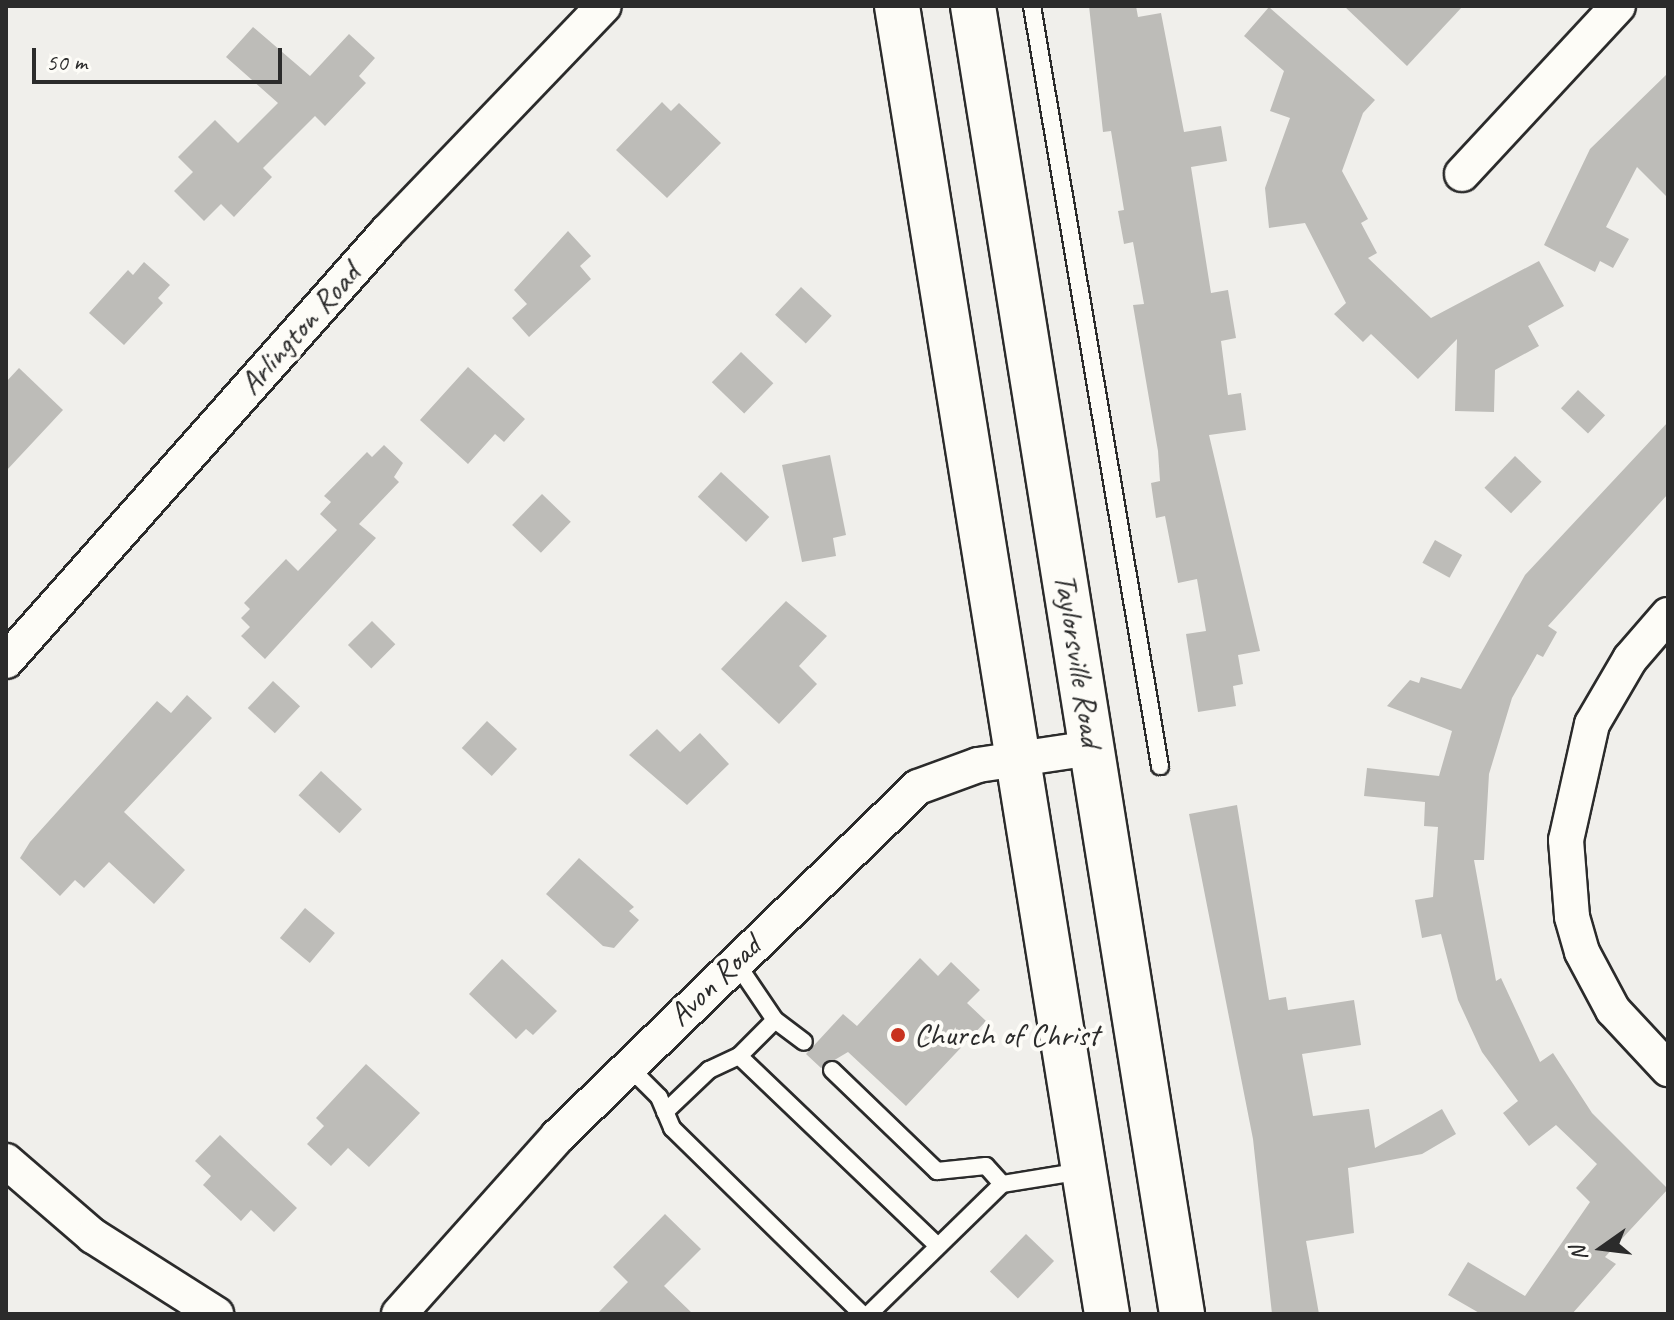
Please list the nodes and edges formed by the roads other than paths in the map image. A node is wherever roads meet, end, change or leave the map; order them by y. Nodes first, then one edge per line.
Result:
1 (604, 6) edge
2 (897, 6) edge
3 (973, 6) edge
4 (1032, 6) edge
5 (1618, 6) edge
6 (1462, 174) dead end
7 (1668, 615) edge
8 (6, 661) edge
9 (1092, 748) junction
10 (1018, 759) junction
11 (1160, 766) dead end
12 (735, 961) junction
13 (775, 1020) junction
14 (804, 1042) dead end
15 (739, 1056) junction
16 (628, 1066) junction
17 (1668, 1069) edge
18 (832, 1070) dead end
19 (665, 1112) junction
20 (6, 1161) edge
21 (1084, 1171) junction
22 (1002, 1184) junction
23 (938, 1246) junction
24 (216, 1314) edge
25 (399, 1314) edge
26 (862, 1314) edge
27 (869, 1314) edge
28 (1107, 1314) edge
29 (1182, 1314) edge

1 - 8 street, Arlington Road
2 - 10 main road
3 - 9 main road, Taylorsville Road
4 - 11 lane
5 - 6 street
7 - 17 street
9 - 10 street, Avon Road
9 - 29 main road, Taylorsville Road
10 - 12 street, Avon Road
10 - 21 main road
12 - 13 lane
12 - 16 street, Avon Road
13 - 14 lane
13 - 15 lane
15 - 19 lane
15 - 23 lane
16 - 19 lane
16 - 25 street, Avon Road
18 - 22 lane
19 - 26 lane
20 - 24 street
21 - 22 lane
21 - 28 main road
22 - 23 lane
23 - 27 lane

